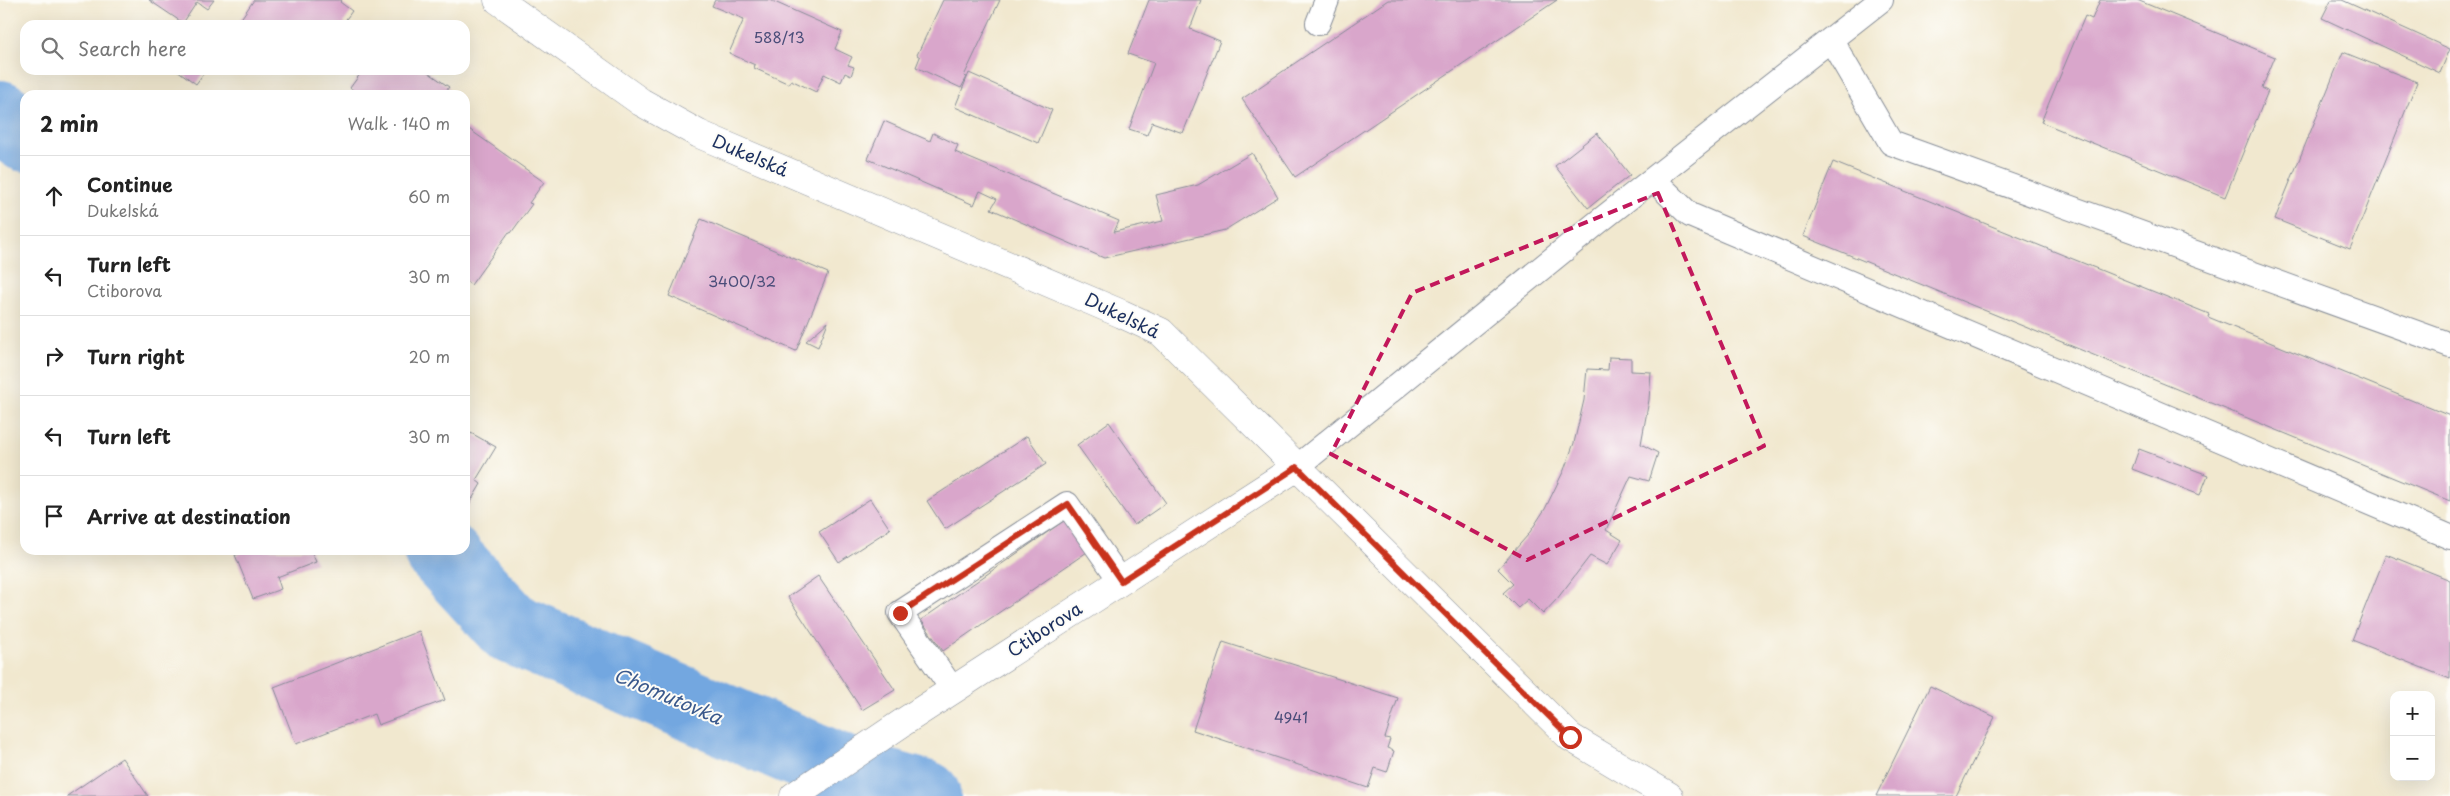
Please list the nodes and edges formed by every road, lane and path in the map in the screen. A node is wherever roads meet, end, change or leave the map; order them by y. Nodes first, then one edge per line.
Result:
1 (498, 0) edge
2 (1327, 0) edge
3 (1881, 0) edge
4 (1318, 23) dead end
5 (1830, 40) junction
6 (1653, 179) junction
7 (2450, 345) edge
8 (1297, 467) junction
9 (2450, 536) edge
10 (1121, 581) junction
11 (953, 690) junction
12 (794, 796) edge
13 (1669, 796) edge

1 - 8 street, Dukelská
2 - 4 lane
3 - 5 lane
5 - 6 lane
5 - 7 lane
6 - 8 lane
6 - 9 lane
8 - 10 street, Ctiborova
8 - 13 street, Dukelská
10 - 11 street, Ctiborova
10 - 11 lane
11 - 12 street, Ctiborova

